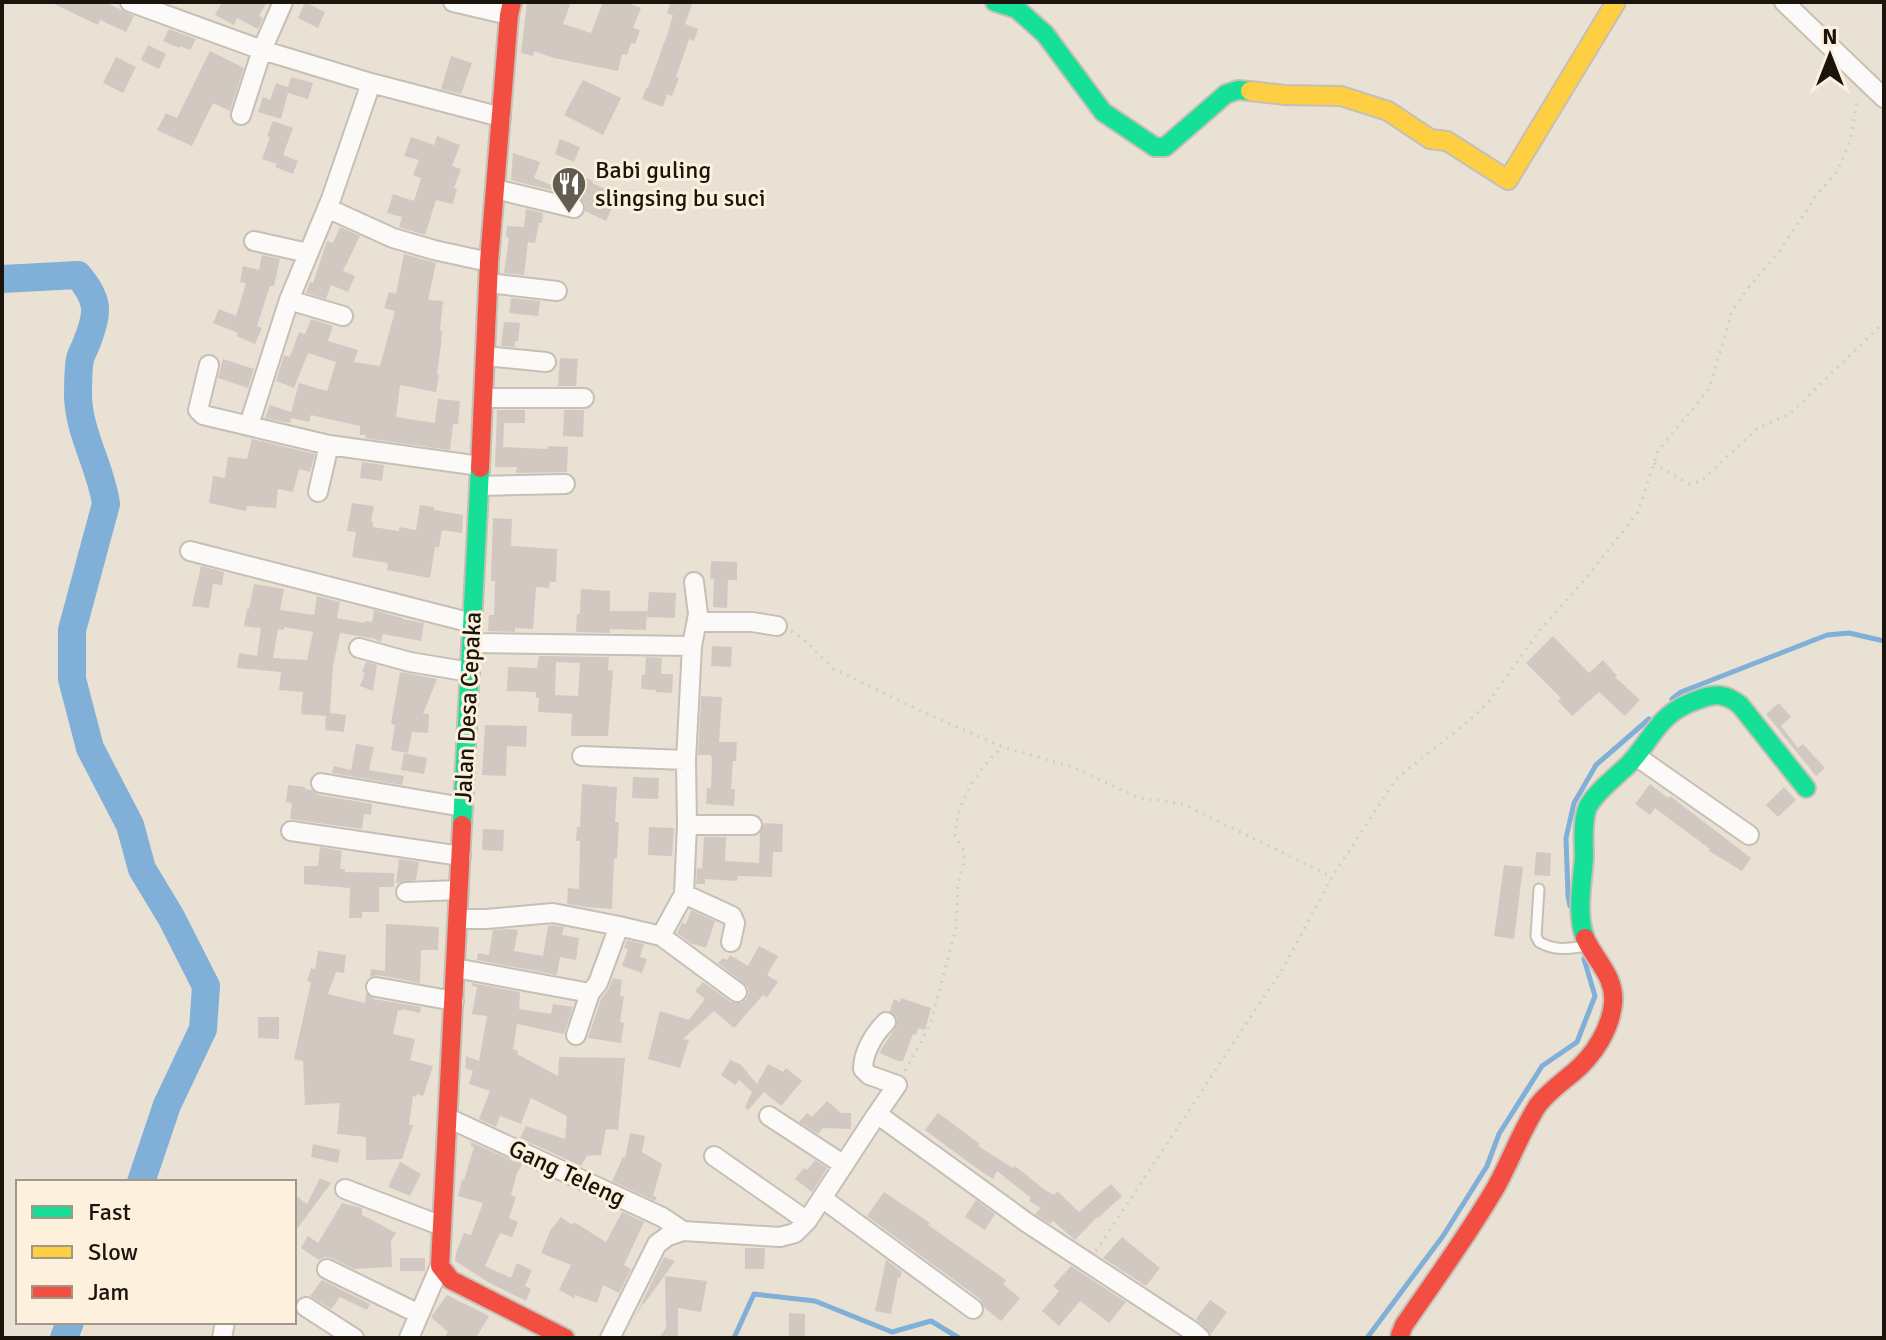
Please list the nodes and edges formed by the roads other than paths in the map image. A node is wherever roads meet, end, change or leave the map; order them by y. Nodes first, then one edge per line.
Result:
1 (130, 2) edge
2 (283, 2) edge
3 (453, 2) edge
4 (995, 2) edge
5 (1616, 2) edge
6 (1784, 2) edge
7 (475, 5) edge
8 (168, 8) edge
9 (510, 8) edge
10 (262, 50) junction
11 (371, 83) junction
12 (1884, 98) edge
13 (241, 115) dead end
14 (501, 117) junction
15 (495, 189) junction
16 (327, 208) junction
17 (574, 208) dead end
18 (254, 241) dead end
19 (308, 253) junction
20 (489, 262) junction
21 (488, 283) junction
22 (557, 291) dead end
23 (289, 300) junction
24 (343, 316) dead end
25 (485, 356) junction
26 (546, 362) dead end
27 (209, 365) dead end
28 (483, 398) junction
29 (584, 398) dead end
30 (249, 425) junction
31 (329, 445) junction
32 (480, 466) junction
33 (565, 484) dead end
34 (479, 486) junction
35 (318, 492) dead end
36 (190, 551) dead end
37 (694, 582) dead end
38 (697, 622) junction
39 (472, 623) junction
40 (777, 626) road end
41 (471, 643) junction
42 (692, 646) junction
43 (359, 648) dead end
44 (470, 672) junction
45 (582, 756) dead end
46 (1636, 756) junction
47 (686, 760) junction
48 (321, 783) dead end
49 (1806, 788) dead end
50 (463, 807) junction
51 (687, 825) junction
52 (752, 825) dead end
53 (291, 831) dead end
54 (1749, 835) dead end
55 (461, 856) junction
56 (1539, 889) dead end
57 (459, 890) junction
58 (406, 892) dead end
59 (684, 894) junction
60 (458, 919) junction
61 (619, 926) junction
62 (661, 936) junction
63 (731, 942) dead end
64 (1588, 945) junction
65 (455, 968) junction
66 (376, 987) dead end
67 (737, 992) dead end
68 (590, 993) junction
69 (454, 1001) junction
70 (886, 1022) dead end
71 (576, 1035) dead end
72 (877, 1114) junction
73 (769, 1116) dead end
74 (448, 1118) junction
75 (714, 1156) dead end
76 (844, 1165) junction
77 (345, 1189) dead end
78 (822, 1198) junction
79 (807, 1221) junction
80 (442, 1226) junction
81 (683, 1231) junction
82 (440, 1266) junction
83 (327, 1269) dead end
84 (306, 1307) dead end
85 (973, 1309) dead end
86 (419, 1314) junction
87 (354, 1338) edge
88 (409, 1338) edge
89 (565, 1338) edge
90 (610, 1338) edge
91 (1200, 1338) edge
92 (1401, 1338) edge

1 - 8 street
2 - 10 street
3 - 7 street
4 - 5 street
6 - 12 street
7 - 9 street
8 - 10 street
9 - 14 street, Jalan Desa Cepaka
10 - 11 street
10 - 13 street
11 - 14 street
11 - 16 street
14 - 15 street, Jalan Desa Cepaka
15 - 17 street
15 - 20 street, Jalan Desa Cepaka
16 - 19 street
16 - 20 street
18 - 19 street
19 - 23 street
20 - 21 street, Jalan Desa Cepaka
21 - 22 street
21 - 25 street, Jalan Desa Cepaka
23 - 24 street
23 - 30 street
25 - 26 street
25 - 28 street, Jalan Desa Cepaka
27 - 30 street
28 - 29 street
28 - 32 street, Jalan Desa Cepaka
30 - 31 street
31 - 32 street
31 - 35 street
32 - 34 street, Jalan Desa Cepaka
33 - 34 street
34 - 39 street, Jalan Desa Cepaka
36 - 39 street
37 - 38 street
38 - 40 street
38 - 42 street
39 - 41 street, Jalan Desa Cepaka
41 - 42 street
41 - 44 street, Jalan Desa Cepaka
42 - 47 street
43 - 44 street
44 - 50 street, Jalan Desa Cepaka
45 - 47 street
46 - 49 street
46 - 54 street
46 - 64 street
47 - 51 street
48 - 50 street
50 - 55 street, Jalan Desa Cepaka
51 - 52 street
51 - 59 street
53 - 55 street
55 - 57 street, Jalan Desa Cepaka
56 - 64 lane
57 - 58 street
57 - 60 street, Jalan Desa Cepaka
59 - 62 street
59 - 63 street
60 - 61 street
60 - 65 street, Jalan Desa Cepaka
61 - 62 street
61 - 68 street
62 - 67 street
64 - 92 street
65 - 68 street
65 - 69 street, Jalan Desa Cepaka
66 - 69 street
68 - 71 street
69 - 74 street, Jalan Desa Cepaka
70 - 72 street
72 - 76 street
72 - 91 street
73 - 76 street
74 - 80 street, Jalan Desa Cepaka
74 - 81 street, Gang Teleng
75 - 79 street
76 - 78 street
77 - 80 street
78 - 79 street
78 - 85 street
79 - 81 street
80 - 82 street, Jalan Desa Cepaka
81 - 90 street
82 - 86 street
82 - 89 street
83 - 86 street
84 - 87 street
86 - 88 street

